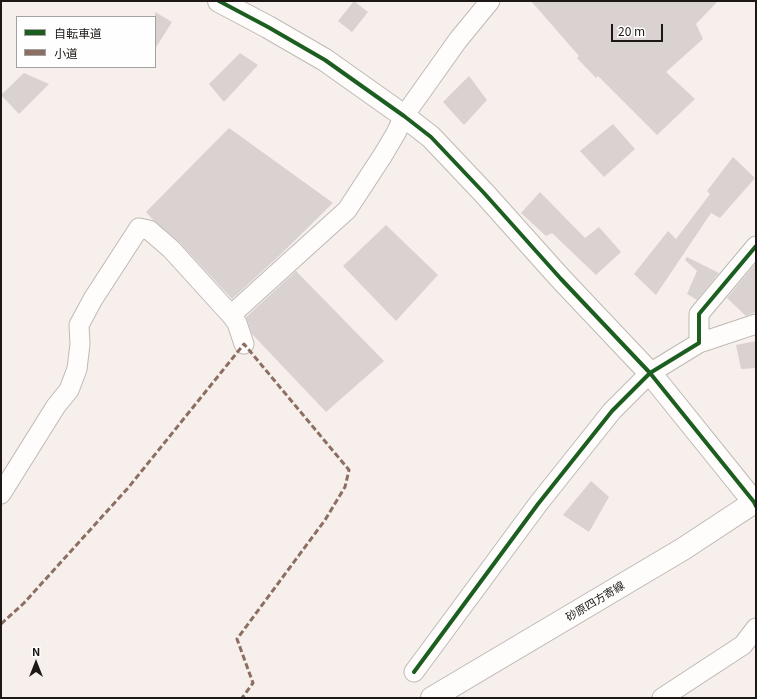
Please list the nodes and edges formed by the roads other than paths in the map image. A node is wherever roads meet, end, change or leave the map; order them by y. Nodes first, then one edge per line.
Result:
1 (490, 1) edge
2 (226, 3) edge
3 (404, 116) junction
4 (756, 246) edge
5 (231, 315) junction
6 (756, 324) edge
7 (699, 343) junction
8 (244, 344) dead end
9 (650, 373) junction
10 (1, 494) edge
11 (755, 503) edge
12 (756, 628) edge
13 (414, 672) dead end
14 (432, 698) edge
15 (662, 698) edge

1 - 3 street
2 - 3 street
3 - 5 street
3 - 9 street
4 - 7 street
5 - 8 street
5 - 10 street
6 - 7 street
7 - 9 street
9 - 11 street
9 - 13 street
11 - 14 street, 砂原四方寄線
12 - 15 street

